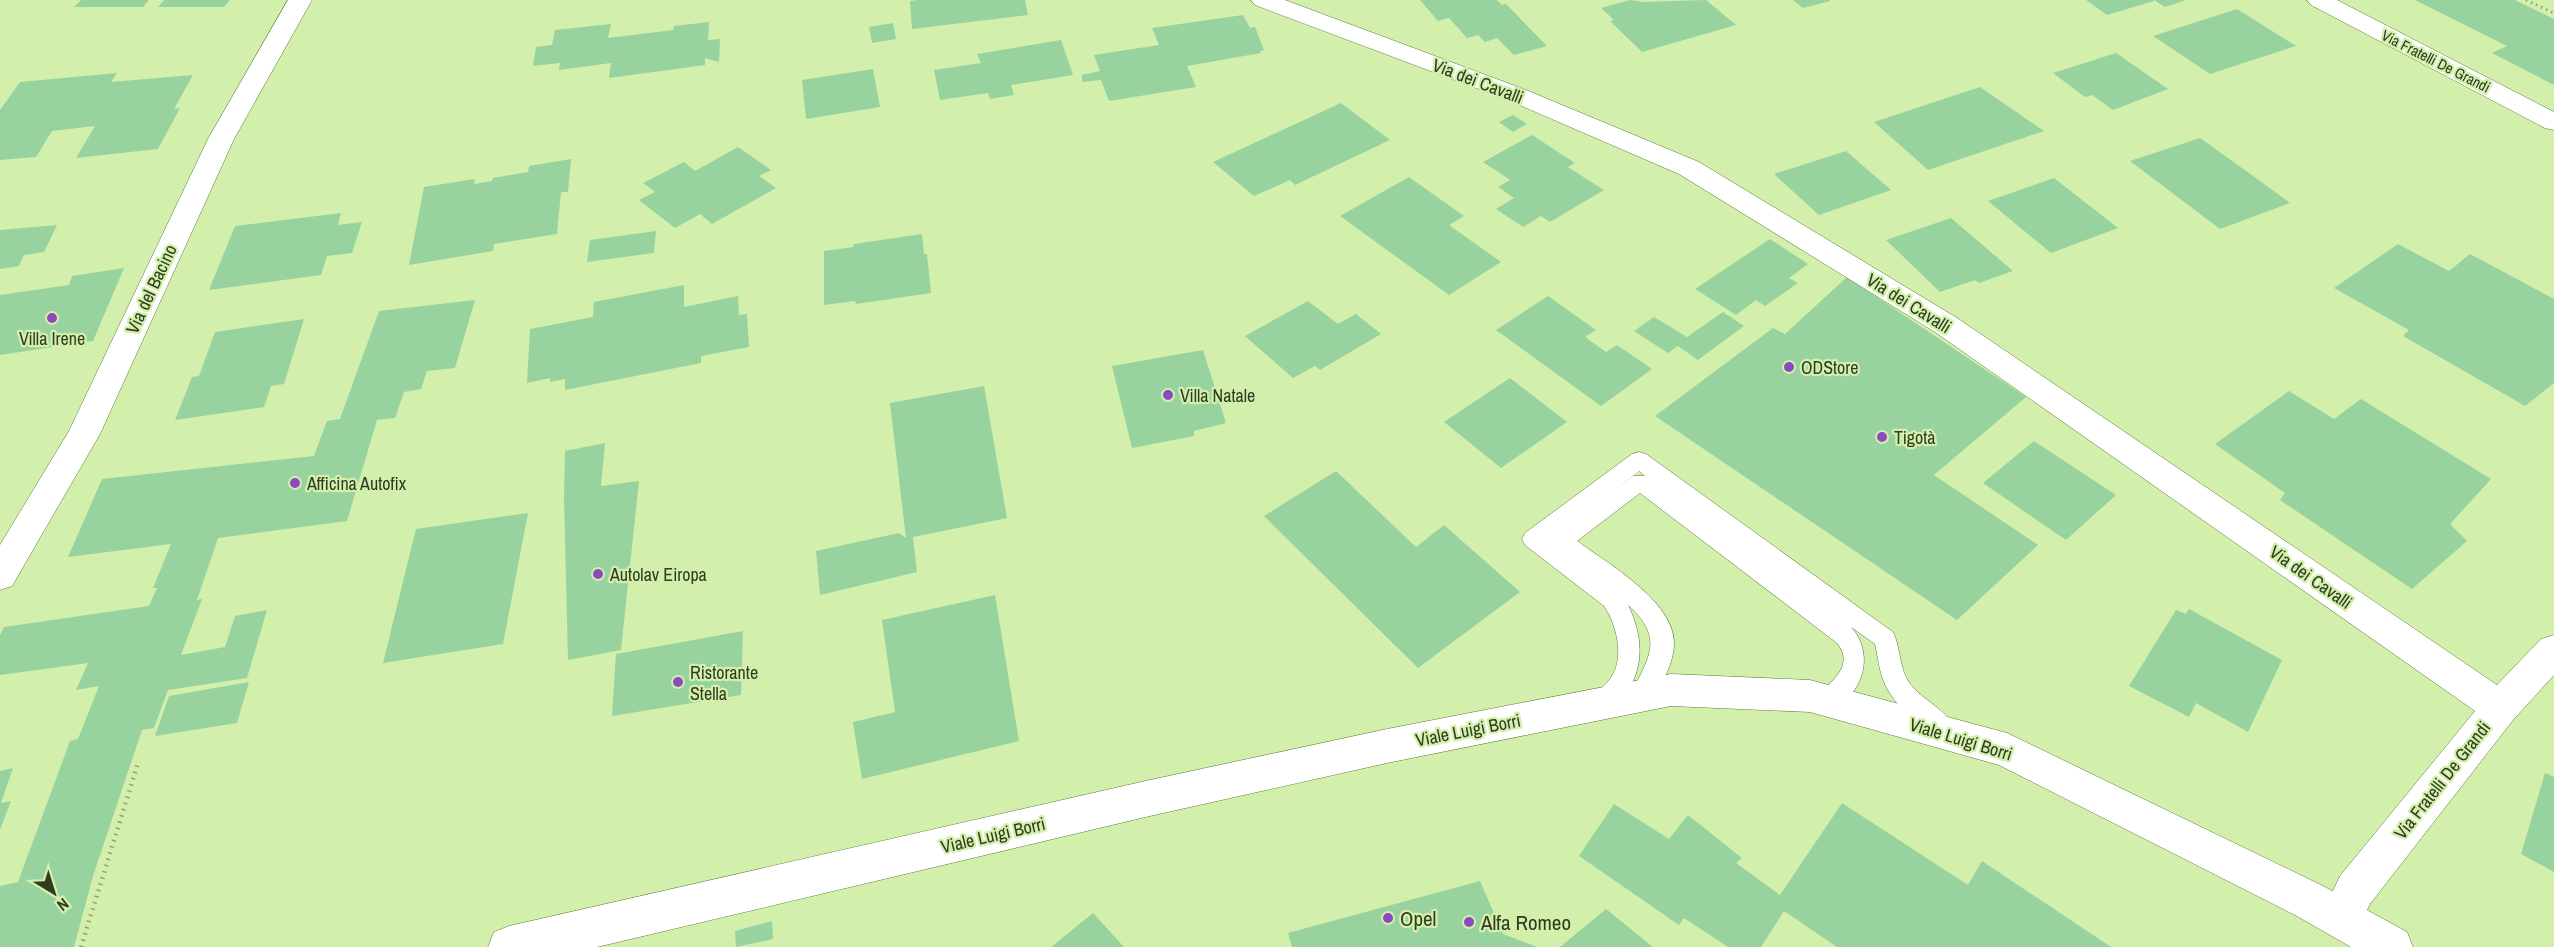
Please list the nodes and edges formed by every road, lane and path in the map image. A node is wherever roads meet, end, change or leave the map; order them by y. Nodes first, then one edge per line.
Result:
1 (300, 0) edge
2 (1263, 0) edge
3 (2319, 0) edge
4 (2526, 0) edge
5 (2554, 14) edge
6 (2554, 122) edge
7 (0, 576) edge
8 (2554, 650) edge
9 (1642, 696) junction
10 (1827, 701) junction
11 (1601, 704) junction
12 (2500, 708) junction
13 (1952, 735) junction
14 (138, 763) dead end
15 (2341, 918) junction
16 (81, 947) edge
17 (509, 947) edge
18 (2392, 947) edge

1 - 7 street, Via del Bacino
2 - 12 street, Via dei Cavalli
3 - 6 street, Via Fratelli De Grandi
4 - 5 path
8 - 12 street, Via Fratelli De Grandi
9 - 10 street, Viale Luigi Borri
9 - 10 lane
9 - 11 street, Viale Luigi Borri
10 - 13 street, Viale Luigi Borri
11 - 13 lane
11 - 17 street, Viale Luigi Borri
12 - 15 street, Via Fratelli De Grandi
13 - 15 street, Viale Luigi Borri
14 - 16 path
15 - 18 street, Viale Luigi Borri

